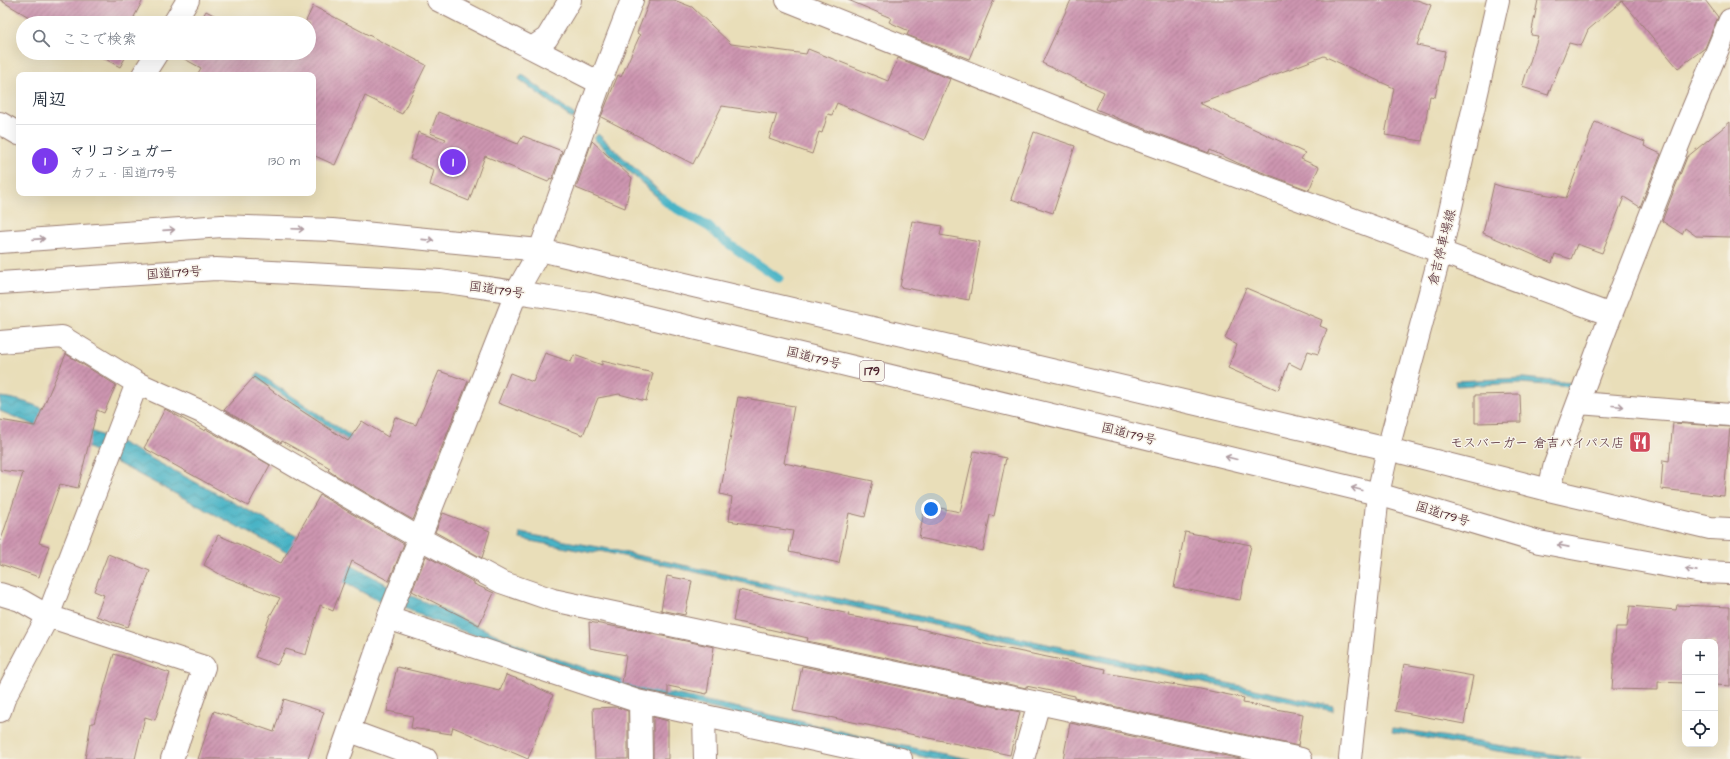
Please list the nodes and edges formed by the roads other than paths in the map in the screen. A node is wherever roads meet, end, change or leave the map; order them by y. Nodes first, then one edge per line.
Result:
1 (188, 0) edge
2 (438, 0) edge
3 (570, 0) edge
4 (632, 0) edge
5 (787, 0) edge
6 (1498, 0) edge
7 (178, 16) edge
8 (1729, 24) edge
9 (532, 48) junction
10 (152, 60) edge
11 (145, 72) edge
12 (600, 83) junction
13 (0, 123) edge
14 (16, 132) edge
15 (0, 242) edge
16 (540, 250) junction
17 (1441, 251) junction
18 (0, 283) edge
19 (517, 291) junction
20 (1611, 314) junction
21 (0, 342) edge
22 (137, 383) junction
23 (1579, 403) junction
24 (1730, 415) edge
25 (1388, 449) junction
26 (1550, 490) junction
27 (1378, 494) junction
28 (1730, 529) edge
29 (420, 538) junction
30 (1730, 573) edge
31 (0, 594) edge
32 (48, 616) junction
33 (388, 618) junction
34 (640, 702) junction
35 (1039, 703) junction
36 (0, 711) edge
37 (704, 716) junction
38 (350, 731) junction
39 (172, 759) edge
40 (339, 759) edge
41 (426, 759) edge
42 (641, 759) edge
43 (705, 759) edge
44 (901, 759) edge
45 (1023, 759) edge
46 (1301, 759) edge
47 (1350, 759) edge

1 - 7 main road
2 - 9 main road
3 - 9 main road
4 - 12 main road
5 - 17 main road
6 - 17 main road, 倉吉停車場線
8 - 20 main road
9 - 12 main road
10 - 11 main road
12 - 16 main road
13 - 14 main road
15 -> 16 main road
16 - 19 main road
16 - 25 main road
17 - 20 main road
17 - 25 main road, 倉吉停車場線
18 - 19 main road, 国道179号 / 179
27 -> 19 main road, 国道179号 / 179
19 - 29 main road
20 - 23 main road
21 - 22 main road
22 - 29 main road
22 - 32 main road
23 -> 24 main road
23 - 26 main road
25 - 26 main road
25 - 27 main road, 倉吉停車場線
26 - 28 main road
30 -> 27 main road, 国道179号 / 179
27 - 47 main road, 倉吉停車場線
29 - 33 main road
29 - 35 main road
31 - 32 main road
32 - 36 main road
32 - 39 main road
33 - 34 main road
33 - 38 main road
34 - 37 main road
34 - 42 main road
35 - 45 main road
35 - 46 main road
37 - 43 main road
37 - 44 main road
38 - 40 main road
38 - 41 main road

